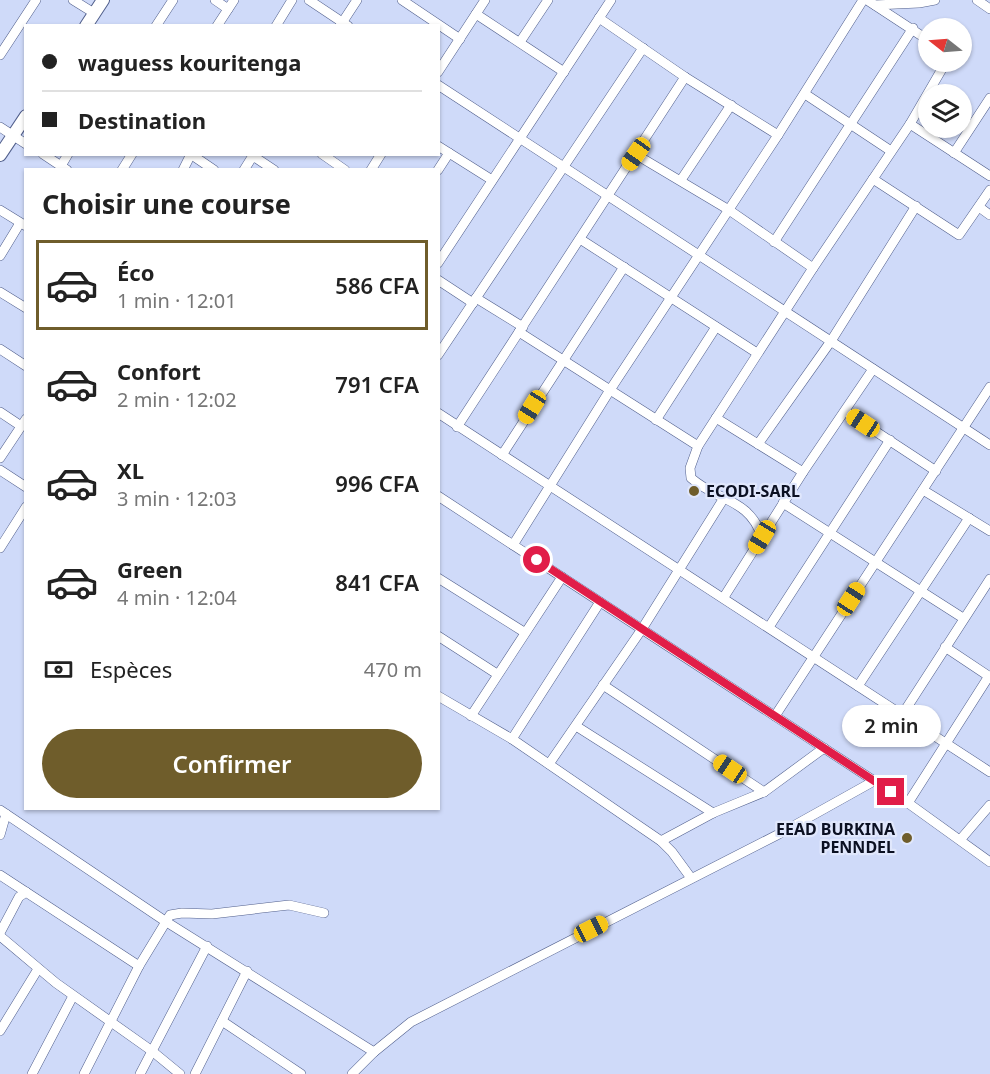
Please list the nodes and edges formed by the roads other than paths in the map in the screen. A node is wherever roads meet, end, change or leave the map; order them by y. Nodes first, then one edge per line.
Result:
1 (36, 0) edge
2 (74, 0) edge
3 (103, 0) edge
4 (173, 0) edge
5 (215, 0) edge
6 (234, 0) edge
7 (292, 0) edge
8 (309, 0) edge
9 (357, 0) edge
10 (402, 0) edge
11 (485, 0) edge
12 (548, 0) edge
13 (611, 0) edge
14 (935, 0) edge
15 (977, 0) edge
16 (868, 2) edge
17 (417, 4) edge
18 (228, 9) junction
19 (990, 9) edge
20 (94, 13) junction
21 (476, 14) junction
22 (599, 18) junction
23 (87, 24) edge
24 (157, 24) edge
25 (218, 24) edge
26 (277, 24) edge
27 (344, 24) edge
28 (913, 28) junction
29 (918, 32) edge
30 (460, 39) junction
31 (520, 42) junction
32 (643, 48) junction
33 (0, 54) edge
34 (440, 69) edge
35 (564, 72) junction
36 (940, 72) edge
37 (685, 76) junction
38 (440, 86) edge
39 (805, 94) junction
40 (990, 98) edge
41 (731, 105) junction
42 (24, 119) edge
43 (850, 124) junction
44 (910, 124) junction
45 (0, 128) edge
46 (12, 135) junction
47 (778, 135) junction
48 (521, 137) junction
49 (24, 143) edge
50 (440, 147) edge
51 (891, 151) junction
52 (449, 153) junction
53 (954, 153) junction
54 (636, 154) junction
55 (0, 155) edge
56 (45, 156) edge
57 (193, 156) edge
58 (254, 156) edge
59 (325, 156) edge
60 (565, 166) junction
61 (64, 168) edge
62 (211, 168) edge
63 (271, 168) edge
64 (342, 168) edge
65 (439, 168) edge
66 (990, 177) edge
67 (873, 178) junction
68 (492, 180) junction
69 (681, 180) junction
70 (990, 190) edge
71 (607, 195) junction
72 (916, 206) junction
73 (979, 207) junction
74 (0, 210) edge
75 (729, 210) junction
76 (990, 215) edge
77 (23, 224) edge
78 (580, 239) junction
79 (774, 242) junction
80 (698, 255) junction
81 (0, 256) edge
82 (440, 260) edge
83 (624, 267) junction
84 (813, 268) junction
85 (440, 281) edge
86 (0, 292) edge
87 (669, 298) junction
88 (474, 300) junction
89 (24, 307) edge
90 (785, 311) junction
91 (716, 327) junction
92 (521, 329) junction
93 (831, 341) junction
94 (0, 349) edge
95 (440, 352) edge
96 (757, 353) junction
97 (563, 359) junction
98 (24, 365) edge
99 (873, 369) junction
100 (990, 387) edge
101 (610, 390) junction
102 (846, 411) junction
103 (0, 412) edge
104 (440, 414) edge
105 (716, 418) junction
106 (656, 420) junction
107 (23, 422) edge
108 (458, 427) junction
109 (963, 428) junction
110 (890, 440) junction
111 (758, 444) junction
112 (698, 446) junction
113 (990, 446) edge
114 (502, 455) junction
115 (0, 458) edge
116 (0, 470) edge
117 (936, 471) junction
118 (803, 472) junction
119 (24, 486) edge
120 (549, 487) junction
121 (923, 490) junction
122 (440, 497) edge
123 (724, 498) junction
124 (783, 503) junction
125 (24, 510) edge
126 (969, 518) junction
127 (990, 531) edge
128 (831, 533) junction
129 (762, 537) junction
130 (513, 545) junction
131 (0, 548) edge
132 (875, 563) junction
133 (680, 569) junction
134 (562, 577) junction
135 (440, 579) edge
136 (990, 579) edge
137 (920, 591) junction
138 (980, 594) junction
139 (724, 597) junction
140 (990, 599) edge
141 (600, 602) junction
142 (963, 618) junction
143 (769, 627) junction
144 (642, 629) junction
145 (524, 632) junction
146 (440, 637) edge
147 (945, 647) junction
148 (812, 657) junction
149 (497, 674) junction
150 (990, 677) edge
151 (603, 685) junction
152 (858, 686) junction
153 (440, 697) edge
154 (902, 715) junction
155 (471, 716) junction
156 (775, 716) junction
157 (576, 726) junction
158 (512, 739) junction
159 (946, 743) junction
160 (824, 748) junction
161 (990, 759) edge
162 (549, 764) junction
163 (987, 770) edge
164 (874, 781) junction
165 (764, 792) junction
166 (908, 803) junction
167 (990, 805) edge
168 (3, 812) edge
169 (713, 813) junction
170 (0, 835) edge
171 (960, 840) junction
172 (661, 841) junction
173 (990, 862) edge
174 (0, 875) edge
175 (691, 878) junction
176 (26, 892) junction
177 (324, 913) dead end
178 (165, 921) junction
179 (0, 935) edge
180 (207, 946) junction
181 (139, 966) junction
182 (38, 969) junction
183 (247, 971) junction
184 (73, 996) junction
185 (111, 1021) junction
186 (222, 1021) junction
187 (0, 1031) edge
188 (152, 1051) junction
189 (374, 1052) junction
190 (146, 1062) junction
191 (32, 1074) edge
192 (84, 1074) edge
193 (140, 1074) edge
194 (152, 1074) edge
195 (180, 1074) edge
196 (195, 1074) edge
197 (301, 1074) edge
198 (352, 1074) edge

1 - 33 street
2 - 20 street
3 - 20 main road
4 - 24 street
5 - 18 street
6 - 18 street
7 - 26 street
8 - 27 street
9 - 27 street
10 - 17 street
11 - 21 street
12 - 31 street
13 - 22 street
14 - 16 street
15 - 19 street
16 - 28 street
16 - 39 street
17 - 30 street
18 - 25 street
20 - 23 main road
21 - 30 street
21 - 31 street
22 - 32 street
22 - 35 street
28 - 29 street
28 - 43 street
30 - 34 street
31 - 35 street
32 - 37 street
32 - 60 street
35 - 48 street
36 - 44 street
37 - 41 street
37 - 54 street
38 - 48 street
39 - 43 street
39 - 47 street
40 - 53 street
41 - 47 street
41 - 69 street
42 - 46 main road
43 - 51 street
43 - 79 street
44 - 51 street
44 - 53 street
45 - 46 street
46 - 49 street
46 - 55 main road
47 - 75 street
48 - 60 street
48 - 68 street
50 - 52 street
51 - 67 street
52 - 65 street
52 - 68 street
53 - 66 street
54 - 69 street
54 - 71 street
56 - 61 street
57 - 62 street
58 - 63 street
59 - 64 street
60 - 71 street
60 - 88 street
67 - 72 street
67 - 84 street
68 - 82 street
69 - 75 street
70 - 73 street
71 - 78 street
71 - 80 street
72 - 73 street
72 - 93 street
73 - 76 street
74 - 77 street
75 - 79 street
75 - 80 street
77 - 81 street
78 - 83 street
78 - 92 street
79 - 84 street
80 - 87 street
80 - 90 street
83 - 87 street
83 - 97 street
84 - 90 street
85 - 88 street
86 - 89 street
87 - 91 street
87 - 101 street
88 - 92 street
88 - 95 street
90 - 93 street
90 - 96 street
91 - 96 street
91 - 106 street
92 - 97 street
92 - 108 street
93 - 99 street
93 - 111 street
94 - 98 street
96 - 105 street
97 - 101 street
97 - 114 street
99 - 102 street
99 - 109 street
100 - 109 street
101 - 106 street
101 - 120 street
102 - 110 street
102 - 118 street
103 - 107 street
104 - 108 street
105 - 111 street
105 - 112 street
106 - 112 street
107 - 115 street
108 - 114 street
109 - 113 street
109 - 117 street
110 - 117 street
110 - 128 street
111 - 118 street
112 - 123 street
114 - 120 street
116 - 119 street
117 - 121 street
118 - 124 street
120 - 130 street
120 - 133 street
121 - 126 street
121 - 132 street
122 - 130 street
123 - 129 street
123 - 133 street
124 - 128 street
124 - 129 street
125 - 131 street
126 - 127 street
126 - 137 street
128 - 132 street
128 - 143 street
129 - 139 street
130 - 134 street
132 - 137 street
132 - 148 street
133 - 139 street
133 - 144 street
134 - 141 street
134 - 145 street
135 - 145 street
136 - 138 street
137 - 142 street
137 - 152 street
138 - 140 street
138 - 142 street
139 - 143 street
141 - 144 street
141 - 158 street
142 - 147 street
143 - 148 street
144 - 151 street
144 - 156 street
145 - 149 street
146 - 149 street
147 - 150 street
147 - 154 street
148 - 152 street
148 - 156 street
149 - 155 street
150 - 159 street
151 - 157 street
151 - 165 street
152 - 154 street
153 - 155 street
154 - 159 street
155 - 158 street
156 - 160 street
157 - 162 street
157 - 169 street
158 - 162 street
159 - 163 street
159 - 166 street
160 - 164 street
160 - 165 street
161 - 163 street
162 - 172 street
164 - 166 street
164 - 175 street
165 - 169 street
166 - 171 street
167 - 171 street
168 - 170 street
168 - 178 street
169 - 172 street
171 - 173 street
172 - 175 street
174 - 176 street
175 - 189 street
176 - 179 street
176 - 181 street
177 - 178 street
178 - 180 street
178 - 181 street
179 - 182 street
180 - 183 street
180 - 188 street
181 - 185 street
182 - 184 street
182 - 187 street
183 - 186 street
183 - 189 street
184 - 185 street
184 - 191 street
185 - 188 street
185 - 192 street
186 - 196 street
186 - 197 street
188 - 190 street
188 - 195 street
189 - 198 street
190 - 193 street
190 - 194 street

